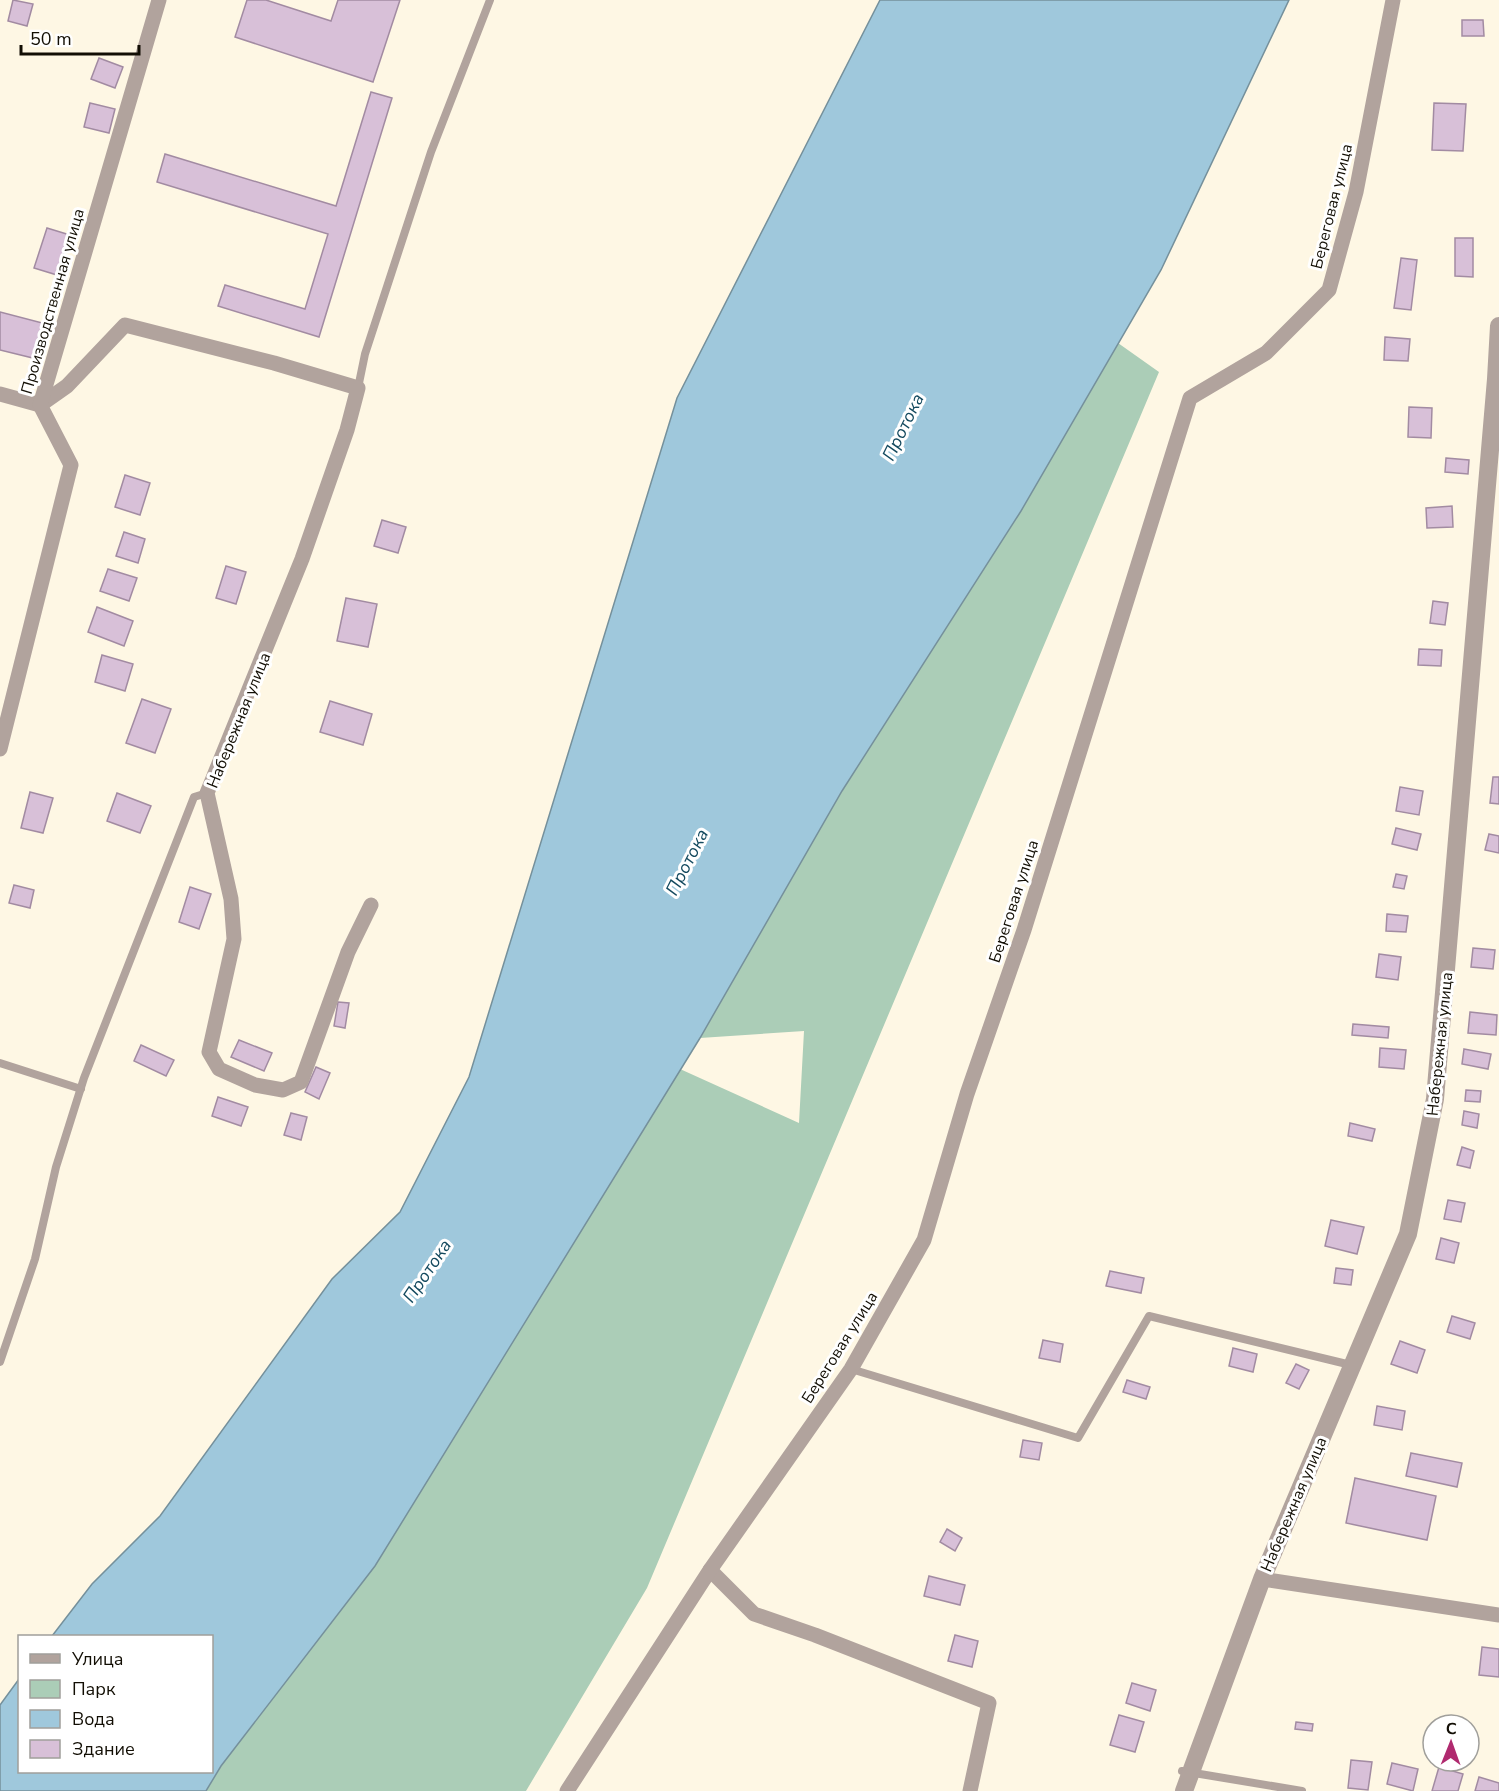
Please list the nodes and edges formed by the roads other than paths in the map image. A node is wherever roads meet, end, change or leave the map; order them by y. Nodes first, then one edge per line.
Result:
1 (159, 0) edge
2 (490, 0) edge
3 (1393, 0) edge
4 (1499, 326) edge
5 (358, 388) junction
6 (0, 394) edge
7 (40, 405) junction
8 (0, 749) edge
9 (207, 793) junction
10 (371, 905) dead end
11 (0, 1063) edge
12 (81, 1089) junction
13 (0, 1362) edge
14 (1351, 1365) junction
15 (851, 1368) junction
16 (710, 1570) junction
17 (1262, 1579) junction
18 (1499, 1615) edge
19 (1182, 1771) dead end
20 (567, 1791) edge
21 (970, 1791) edge
22 (1184, 1791) edge
23 (1302, 1791) edge

1 - 7 street, Производственная улица
2 - 5 lane
3 - 15 street, Береговая улица
4 - 14 street, Набережная улица
5 - 7 street
5 - 9 street, Набережная улица
6 - 7 street
7 - 8 street, Производственная улица
9 - 10 street, Набережная улица
9 - 12 lane
11 - 12 lane
12 - 13 lane
14 - 15 lane
14 - 17 street, Набережная улица
15 - 16 street, Береговая улица
16 - 20 street, Береговая улица
16 - 21 street
17 - 18 street
17 - 22 street, Набережная улица
19 - 23 lane

